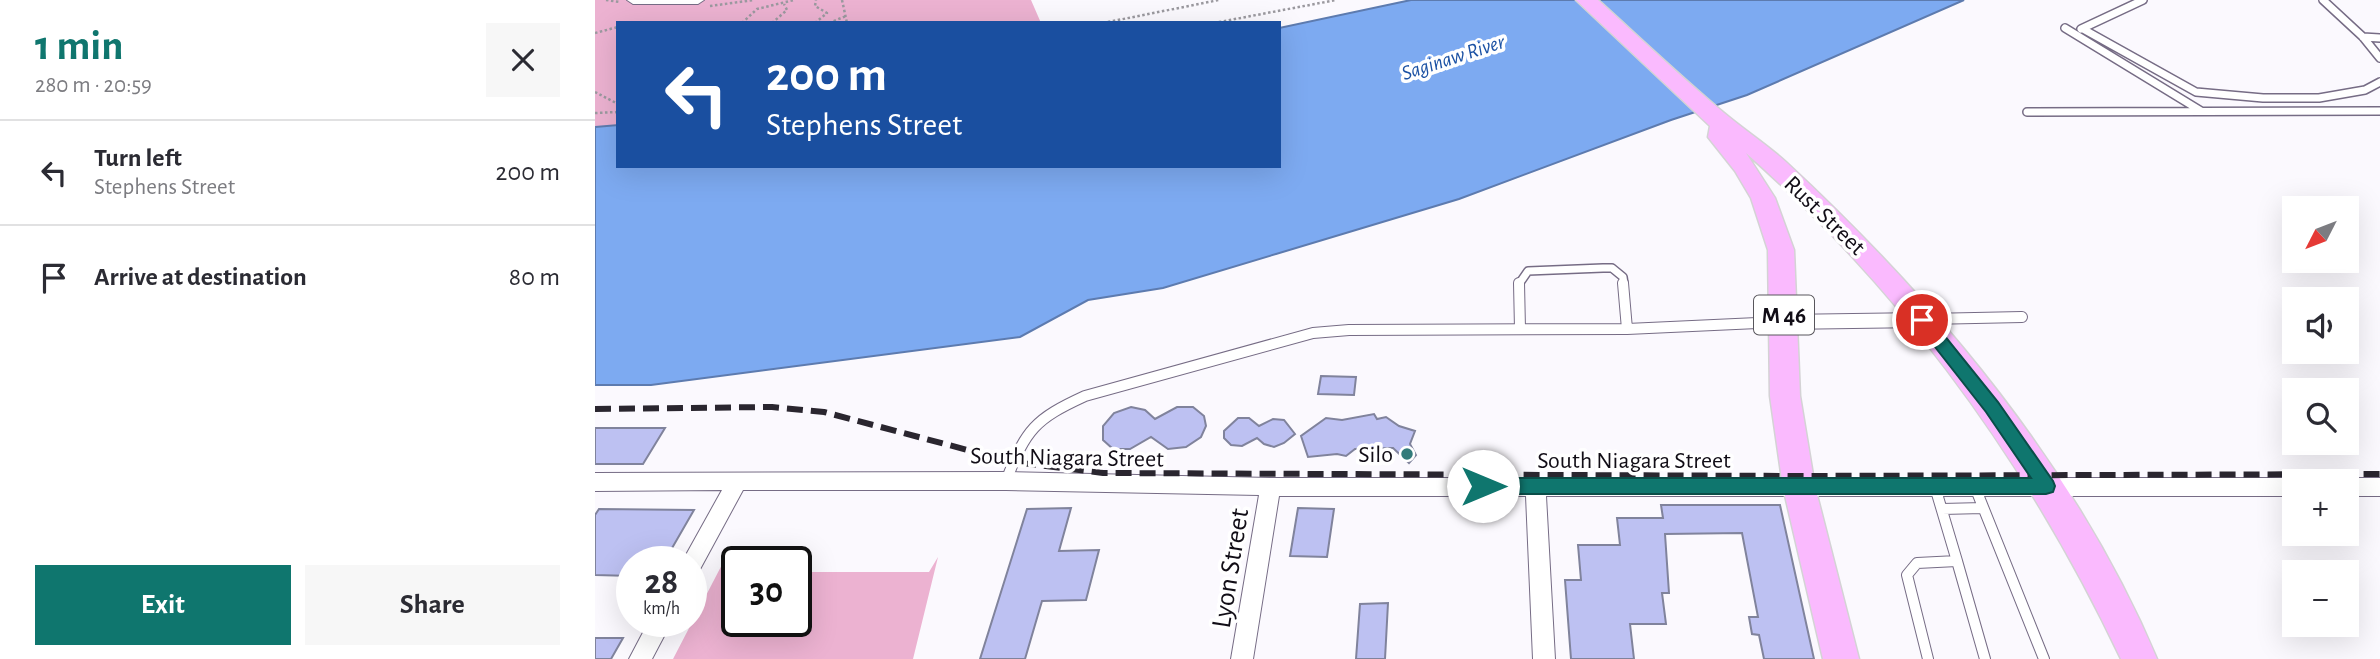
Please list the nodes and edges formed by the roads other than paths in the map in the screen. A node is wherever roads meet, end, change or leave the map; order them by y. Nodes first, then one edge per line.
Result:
1 (633, 0) edge
2 (698, 0) edge
3 (1586, 0) edge
4 (2142, 0) edge
5 (2323, 0) edge
6 (2065, 28) dead end
7 (2083, 29) junction
8 (2074, 34) junction
9 (2363, 37) junction
10 (2380, 38) edge
11 (2380, 58) edge
12 (2380, 82) edge
13 (2380, 111) edge
14 (2027, 112) dead end
15 (2202, 112) junction
16 (1718, 121) junction
17 (2022, 317) dead end
18 (1922, 320) junction
19 (1784, 322) junction
20 (1520, 329) junction
21 (1627, 329) junction
22 (1006, 481) junction
23 (595, 482) edge
24 (737, 483) junction
25 (1536, 486) junction
26 (1975, 486) junction
27 (2046, 486) junction
28 (1271, 487) junction
29 (1799, 487) junction
30 (1935, 487) junction
31 (2282, 487) edge
32 (2359, 487) edge
33 (2380, 487) edge
34 (1983, 508) junction
35 (1942, 509) junction
36 (702, 546) edge
37 (1957, 561) junction
38 (652, 637) edge
39 (640, 659) edge
40 (1242, 659) edge
41 (1544, 659) edge
42 (1842, 659) edge
43 (1928, 659) edge
44 (1985, 659) edge
45 (2044, 659) edge
46 (2139, 659) edge

1 - 2 street
3 - 16 highway, M 46
4 - 7 lane
5 - 9 lane
6 - 8 lane
7 - 8 lane
7 - 12 lane
8 - 15 lane
9 - 10 lane
9 - 11 lane
13 - 15 lane
14 - 15 lane
16 - 18 highway, Rust Street / M 46
16 - 19 highway, M 46
17 - 18 lane
18 - 19 street
18 - 27 highway, M 46
19 - 21 lane
19 - 29 highway, M 46
20 - 21 lane
20 - 21 lane
20 - 22 lane
22 - 24 street, South Niagara Street
22 - 28 street, South Niagara Street
23 - 24 street, South Niagara Street
24 - 36 street
25 - 28 street, South Niagara Street
25 - 29 street, South Niagara Street
25 - 41 street
26 - 27 street, South Niagara Street
26 - 30 street, South Niagara Street
26 - 34 lane
27 - 31 street, South Niagara Street
27 - 46 highway, M 46
28 - 40 street, Lyon Street
29 - 30 street, South Niagara Street
29 - 42 highway, M 46
30 - 35 lane
32 - 33 street
34 - 35 lane
34 - 45 lane
35 - 37 lane
37 - 43 lane
37 - 44 lane
38 - 39 street

